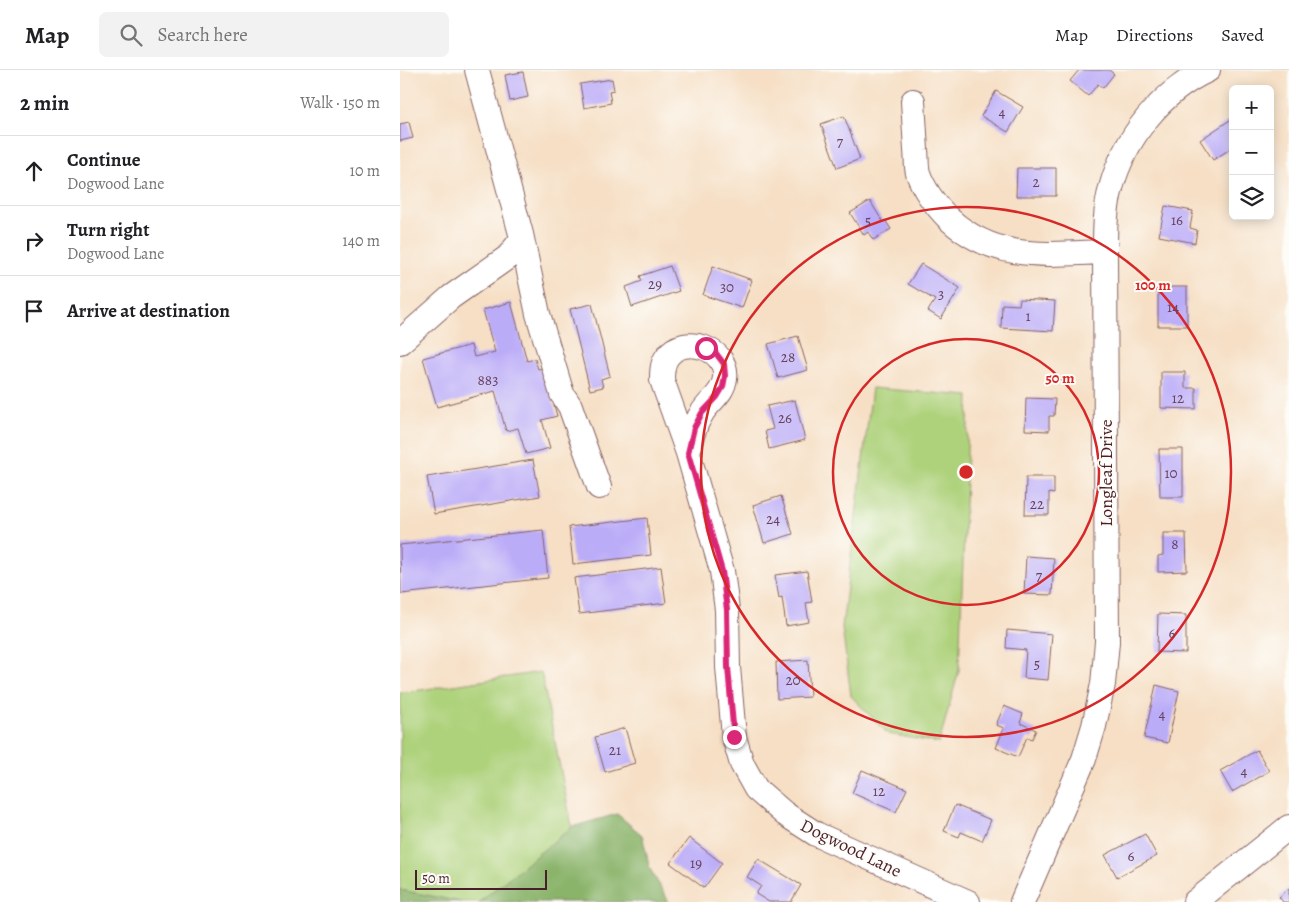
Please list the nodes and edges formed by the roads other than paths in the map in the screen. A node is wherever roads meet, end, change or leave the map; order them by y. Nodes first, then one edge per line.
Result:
1 (477, 70) edge
2 (1208, 70) edge
3 (913, 101) dead end
4 (522, 239) junction
5 (1105, 252) junction
6 (400, 342) edge
7 (688, 453) dead end
8 (599, 487) dead end
9 (1289, 827) edge
10 (968, 902) edge
11 (1022, 902) edge
12 (1196, 902) edge

1 - 4 street
2 - 5 street, Longleaf Drive
3 - 5 street
4 - 6 street
4 - 8 street
5 - 11 street, Longleaf Drive
7 - 10 street, Dogwood Lane
9 - 12 street

